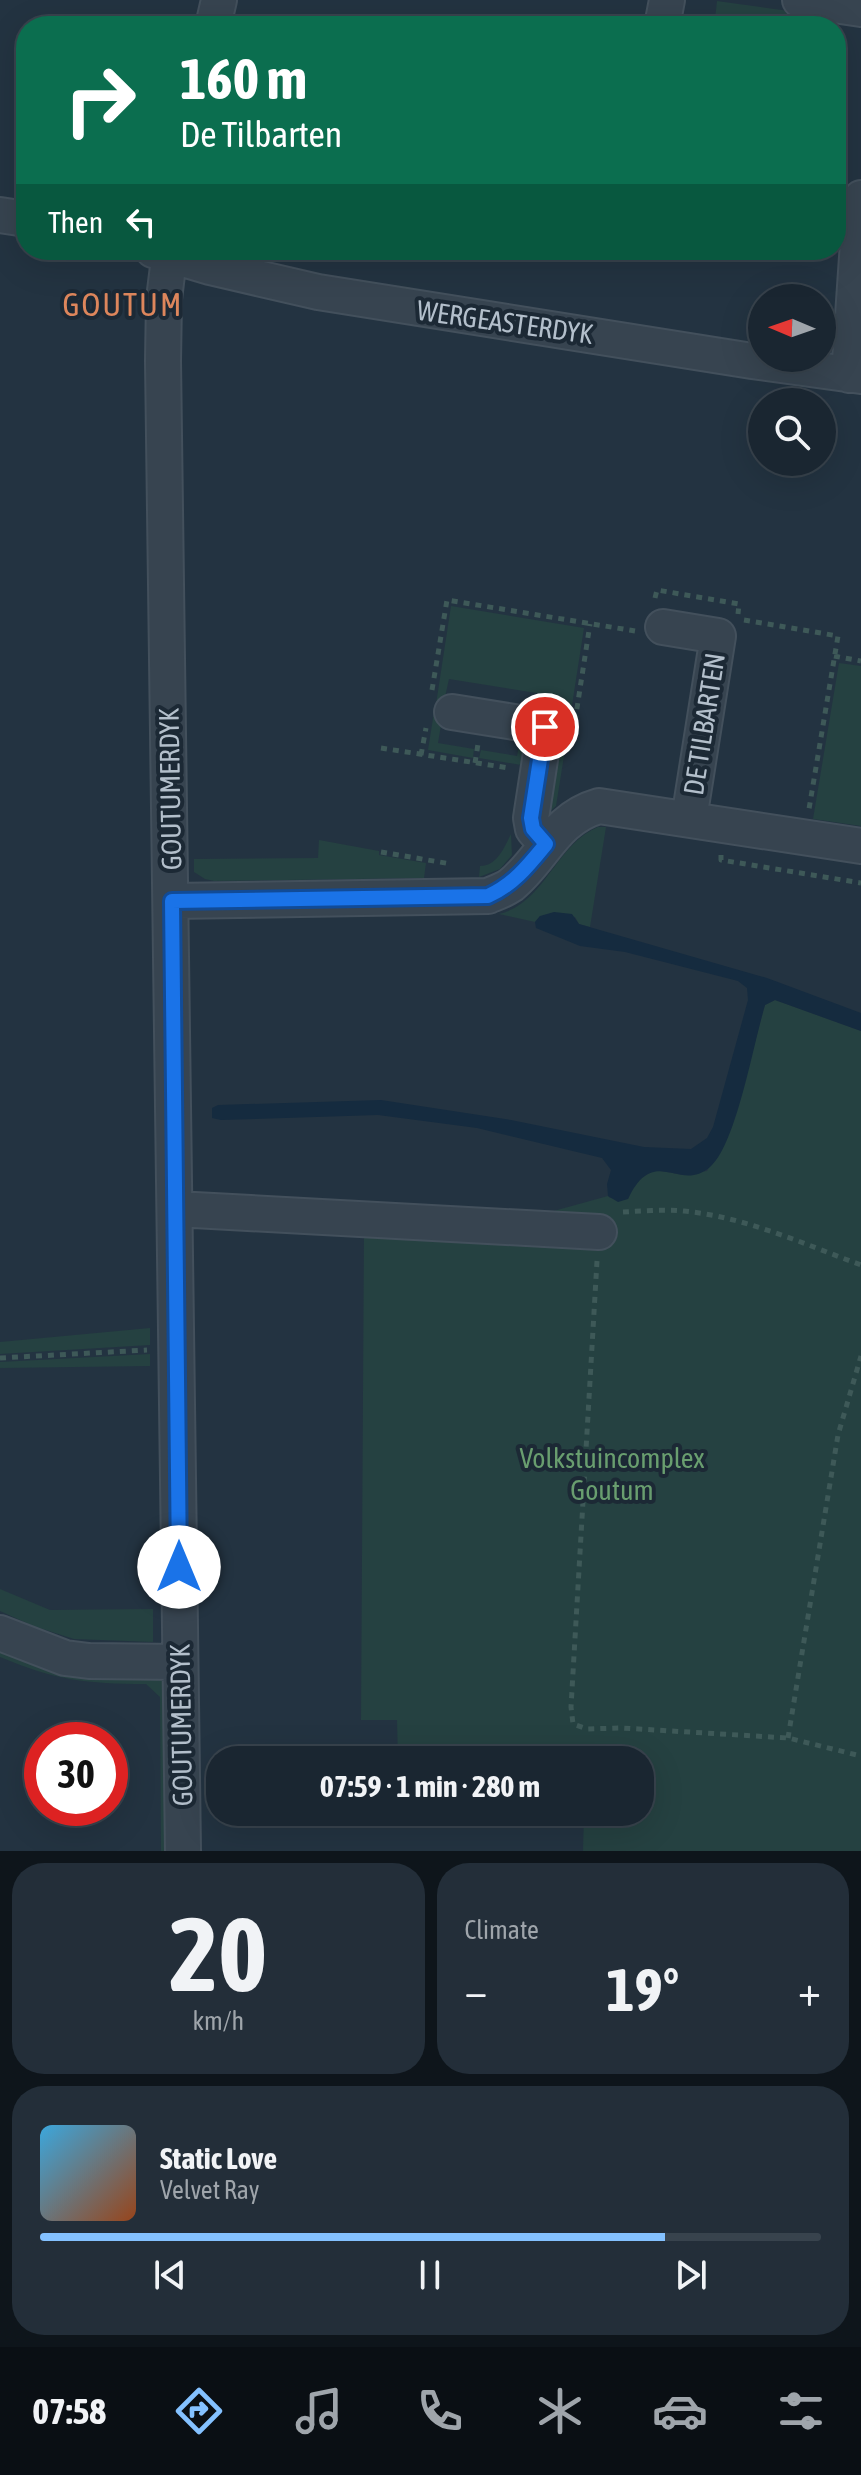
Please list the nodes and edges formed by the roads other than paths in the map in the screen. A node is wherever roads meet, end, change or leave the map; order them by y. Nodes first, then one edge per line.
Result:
1 (800, 0) edge
2 (861, 9) edge
3 (861, 198) edge
4 (164, 260) edge
5 (192, 260) edge
6 (855, 375) edge
7 (654, 621) road end
8 (436, 709) road end
9 (689, 819) junction
10 (546, 844) junction
11 (861, 846) edge
12 (172, 901) junction
13 (176, 1209) junction
14 (599, 1232) road end
15 (0, 1633) edge
16 (180, 1662) junction
17 (183, 1851) edge

1 - 2 street
3 - 6 street
4 - 12 street, GOUTUMERDYK
5 - 6 street, WERGEASTERDYK
7 - 9 street, DE TILBARTEN
8 - 10 street
9 - 10 street, DE TILBARTEN
9 - 11 street, DE TILBARTEN
10 - 12 street, DE TILBARTEN
12 - 13 street, GOUTUMERDYK
13 - 14 street
13 - 16 street, GOUTUMERDYK
15 - 16 street
16 - 17 street, GOUTUMERDYK

